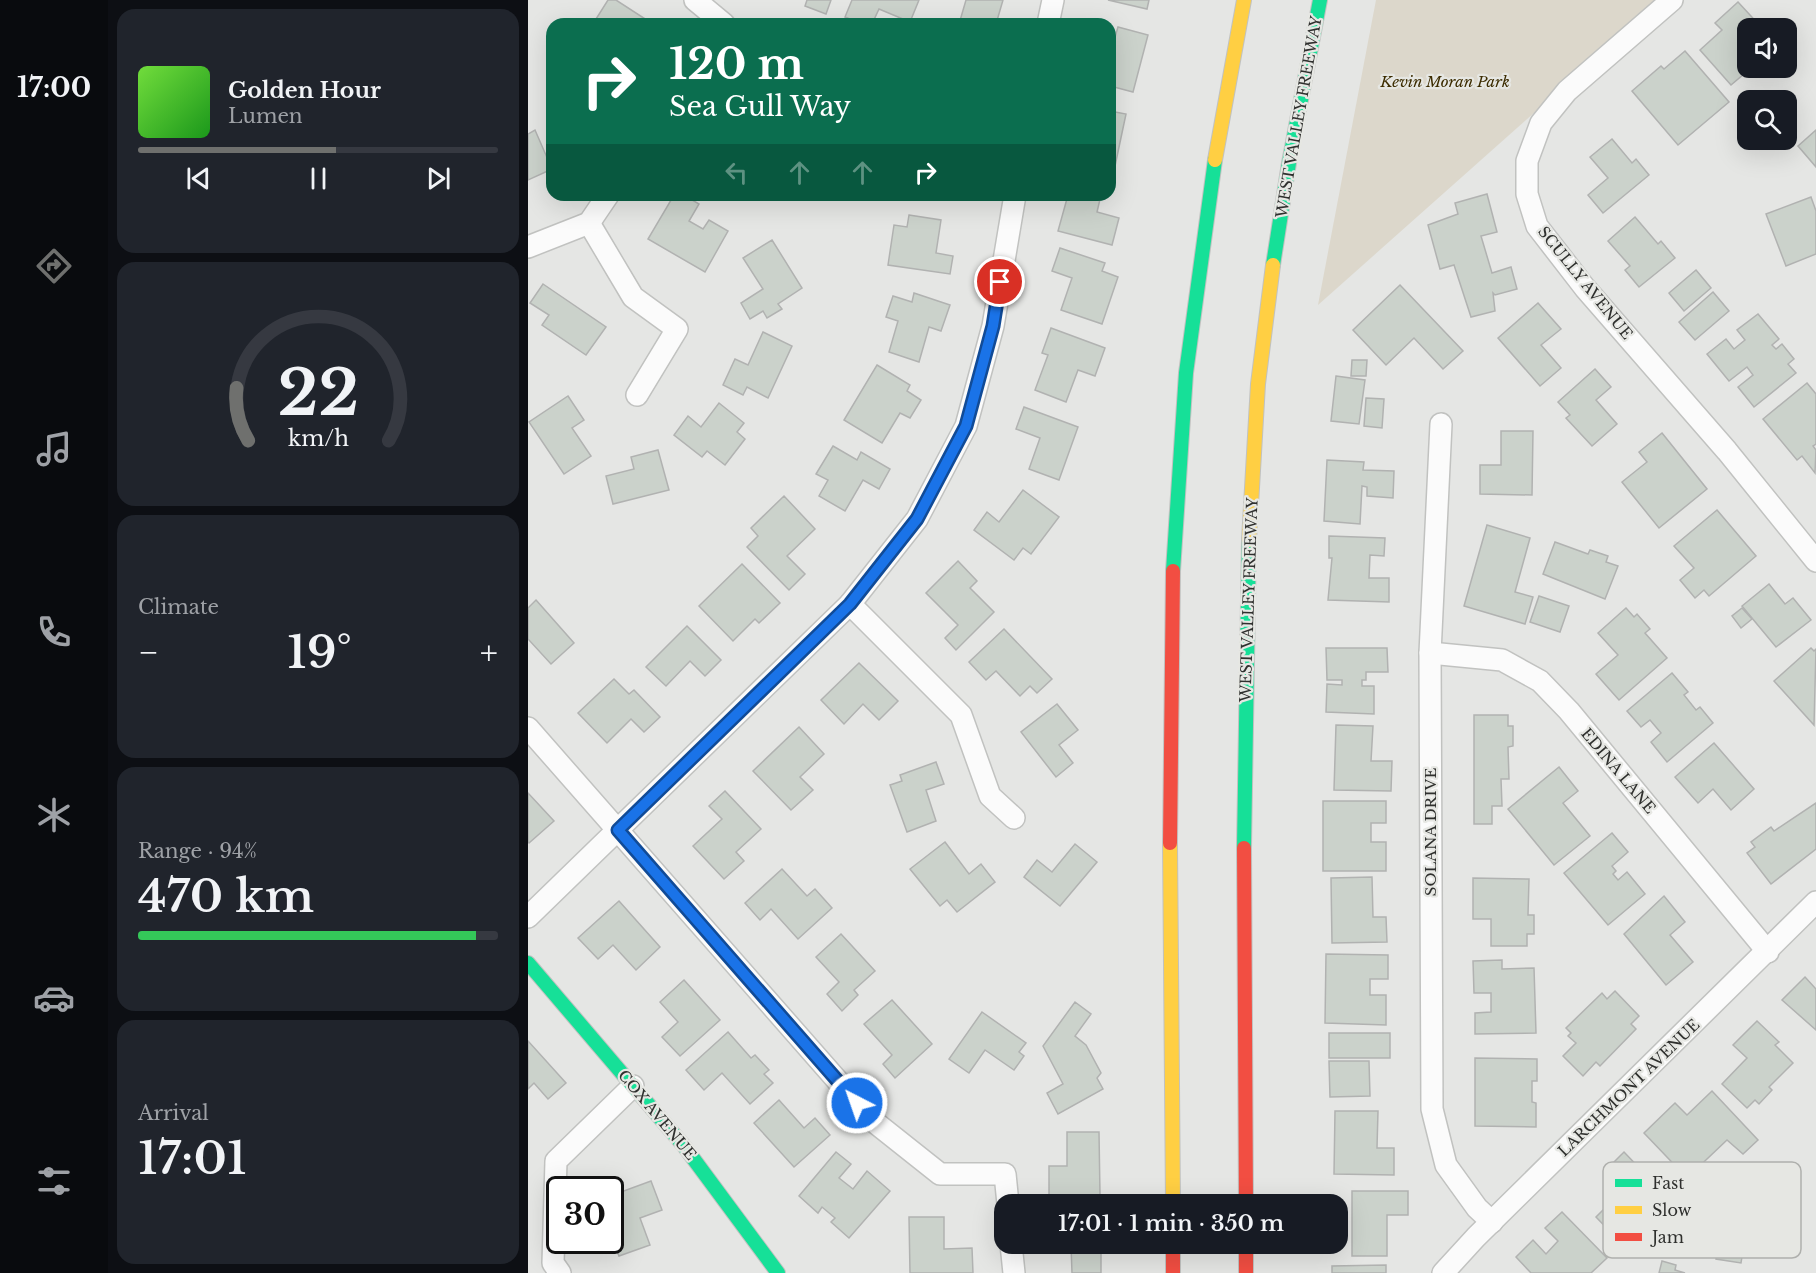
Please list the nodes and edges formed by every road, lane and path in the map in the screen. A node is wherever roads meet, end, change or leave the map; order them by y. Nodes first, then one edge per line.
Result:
1 (695, 0) edge
2 (1053, 0) edge
3 (1244, 0) edge
4 (1320, 0) edge
5 (1672, 0) edge
6 (717, 18) edge
7 (1049, 18) edge
8 (604, 201) edge
9 (1015, 201) edge
10 (589, 223) junction
11 (528, 248) edge
12 (637, 395) dead end
13 (1441, 424) dead end
14 (1816, 561) edge
15 (850, 604) junction
16 (1430, 653) junction
17 (528, 728) edge
18 (1014, 818) dead end
19 (618, 830) junction
20 (1816, 902) edge
21 (528, 917) edge
22 (1768, 952) junction
23 (528, 963) edge
24 (633, 1086) junction
25 (1007, 1194) edge
26 (1173, 1194) edge
27 (1246, 1194) edge
28 (1492, 1221) junction
29 (1012, 1254) edge
30 (1173, 1254) edge
31 (1246, 1254) edge
32 (560, 1273) edge
33 (778, 1273) edge
34 (1014, 1273) edge
35 (1173, 1273) edge
36 (1246, 1273) edge
37 (1443, 1273) edge

1 - 6 street
2 - 7 street
3 - 26 main road
4 - 27 main road, WEST VALLEY FREEWAY
5 - 14 street, SCULLY AVENUE
8 - 10 street
9 - 15 street
10 - 11 street
10 - 12 street
13 - 16 street, SOLANA DRIVE
15 - 18 street
15 - 19 street
16 - 22 street, EDINA LANE
16 - 28 street, SOLANA DRIVE
17 - 19 street
19 - 21 street
19 - 25 street
20 - 22 street, LARCHMONT AVENUE
22 - 28 street, LARCHMONT AVENUE
23 - 24 main road, COX AVENUE
24 - 32 street
24 - 33 main road, COX AVENUE
28 - 37 street, LARCHMONT AVENUE
29 - 34 street
30 - 35 main road
31 - 36 main road

